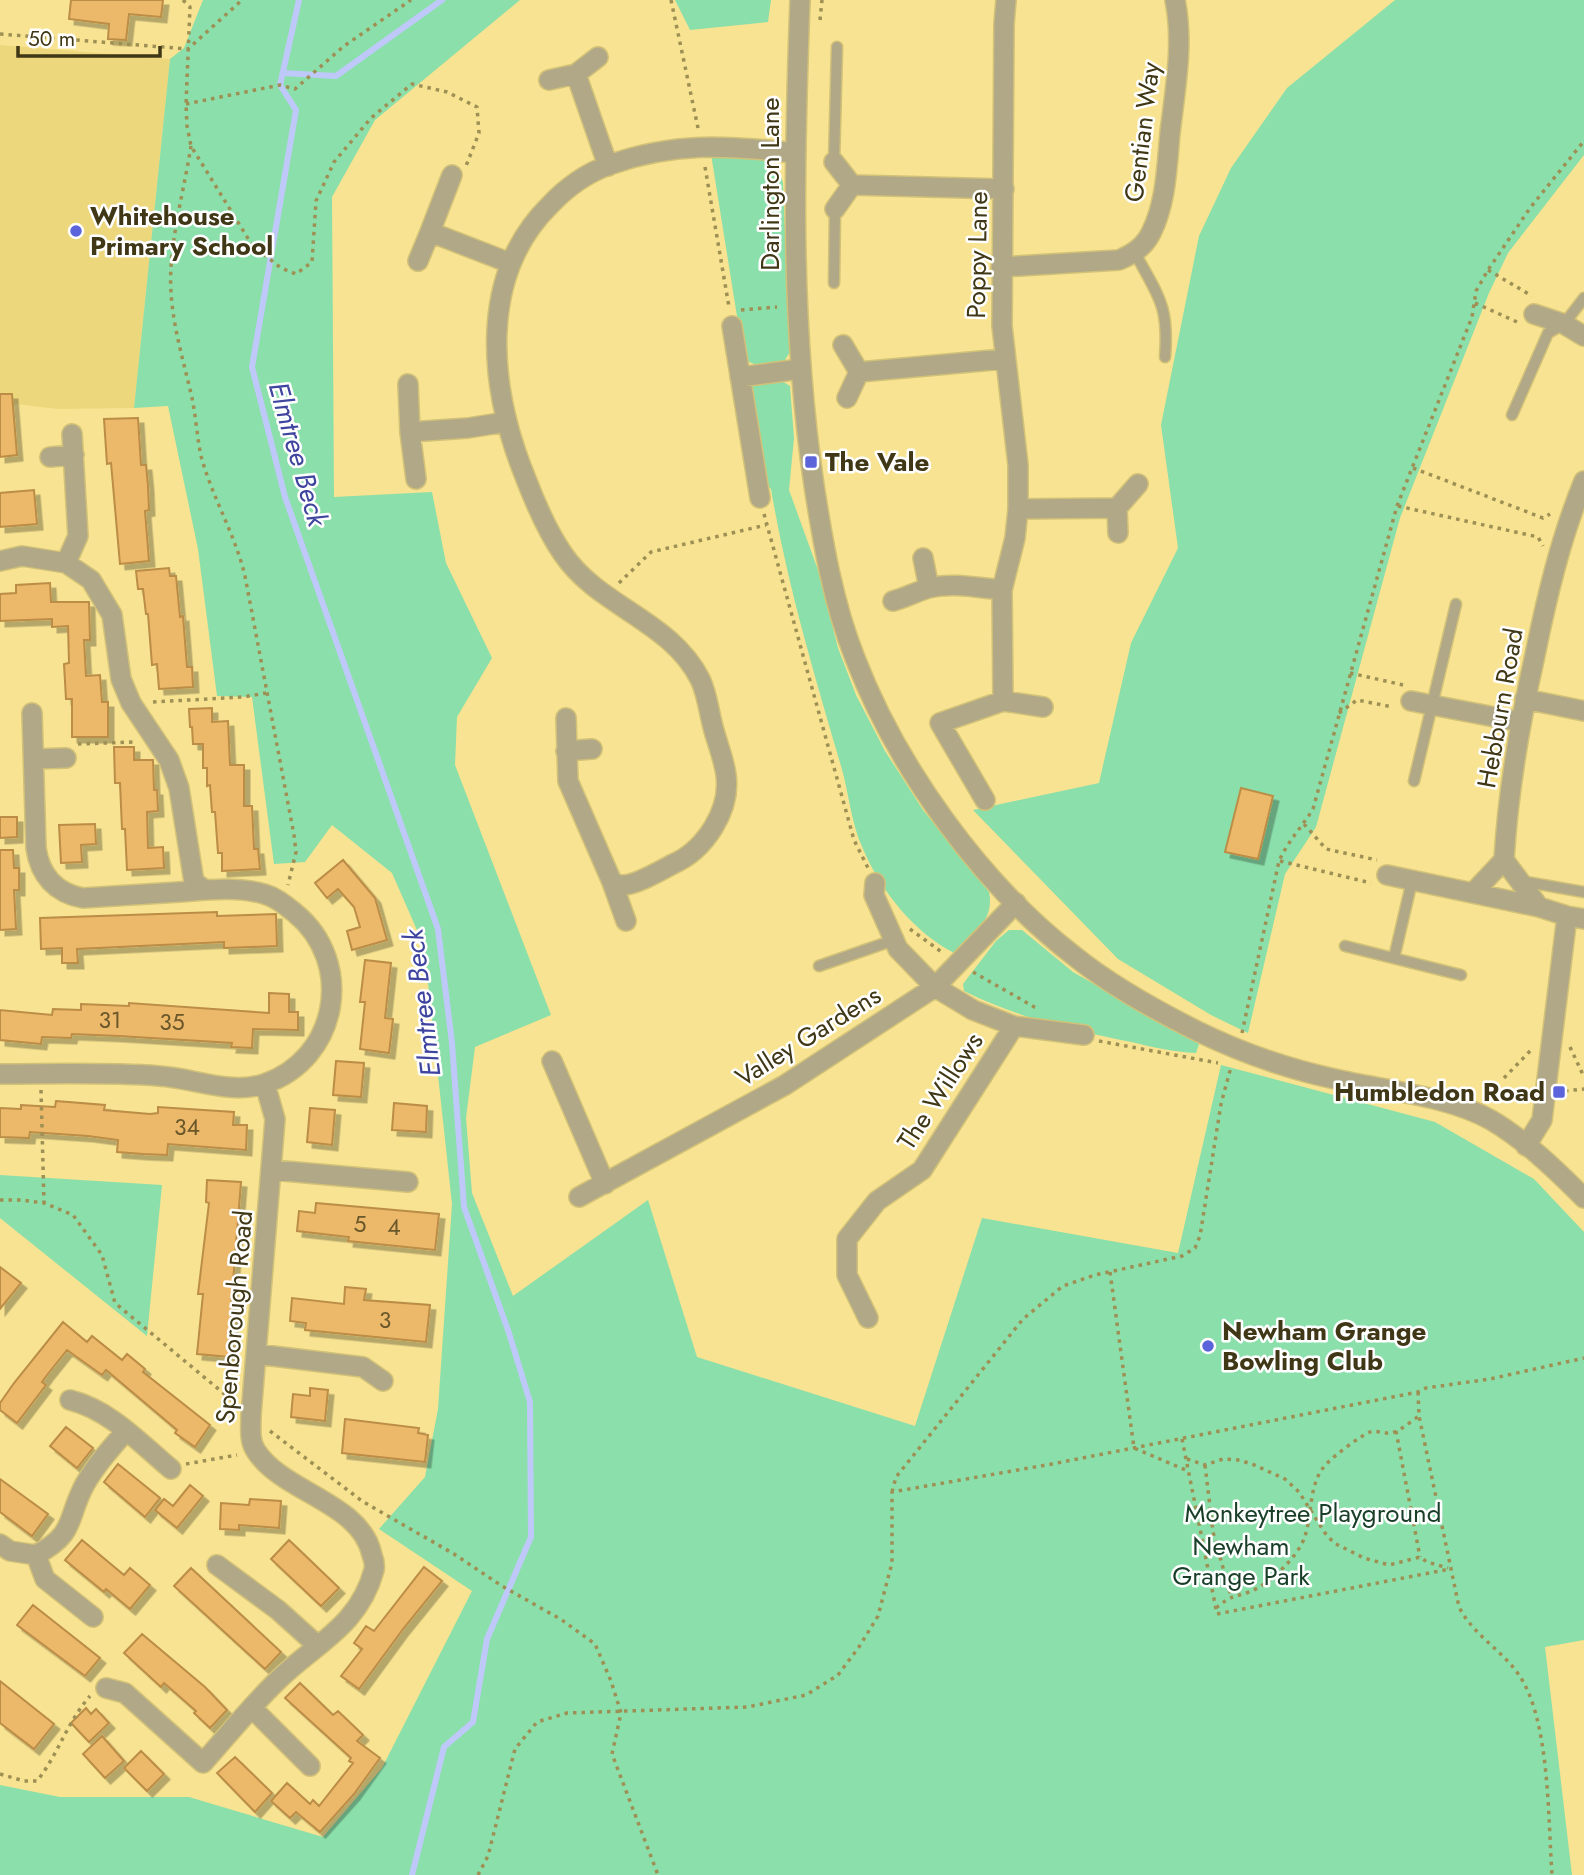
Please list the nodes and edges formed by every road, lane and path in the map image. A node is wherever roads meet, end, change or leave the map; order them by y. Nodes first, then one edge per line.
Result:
1 (183, 0) edge
2 (242, 0) edge
3 (411, 0) edge
4 (800, 0) edge
5 (1006, 0) edge
6 (1175, 0) edge
7 (0, 34) edge
8 (837, 47) dead end
9 (188, 48) junction
10 (598, 57) dead end
11 (576, 75) junction
12 (549, 80) dead end
13 (186, 104) junction
14 (1584, 141) edge
15 (191, 146) junction
16 (794, 153) junction
17 (834, 162) joint
18 (608, 166) junction
19 (452, 175) joint
20 (852, 185) junction
21 (1004, 189) junction
22 (835, 209) joint
23 (430, 232) junction
24 (1135, 253) junction
25 (418, 261) dead end
26 (510, 262) junction
27 (1001, 267) junction
28 (1488, 271) junction
29 (834, 283) dead end
30 (1584, 298) edge
31 (1475, 303) junction
32 (777, 307) dead end
33 (1534, 314) junction
34 (731, 318) joint
35 (1564, 324) junction
36 (1584, 336) edge
37 (843, 345) dead end
38 (1165, 357) dead end
39 (1004, 359) junction
40 (800, 369) junction
41 (859, 372) junction
42 (740, 377) junction
43 (408, 384) dead end
44 (847, 398) dead end
45 (1512, 415) dead end
46 (506, 422) junction
47 (410, 432) junction
48 (72, 434) dead end
49 (74, 455) junction
50 (50, 457) dead end
51 (1413, 468) junction
52 (416, 479) dead end
53 (1584, 481) edge
54 (1138, 485) dead end
55 (760, 498) joint
56 (1397, 506) junction
57 (1117, 508) junction
58 (1018, 509) junction
59 (1555, 511) dead end
60 (766, 525) junction
61 (1118, 533) dead end
62 (1544, 548) dead end
63 (923, 558) dead end
64 (0, 561) edge
65 (66, 563) junction
66 (929, 588) junction
67 (1002, 590) junction
68 (605, 597) junction
69 (893, 601) dead end
70 (1456, 604) dead end
71 (1350, 673) junction
72 (266, 693) junction
73 (1525, 699) junction
74 (1003, 701) junction
75 (1411, 701) junction
76 (131, 704) junction
77 (1432, 706) junction
78 (1042, 707) dead end
79 (1584, 711) edge
80 (32, 713) dead end
81 (1339, 713) junction
82 (566, 718) dead end
83 (1521, 722) junction
84 (157, 741) junction
85 (592, 749) dead end
86 (566, 751) junction
87 (66, 758) joint
88 (34, 759) junction
89 (1414, 781) dead end
90 (985, 800) dead end
91 (1304, 824) junction
92 (1504, 860) junction
93 (1279, 861) junction
94 (1387, 875) junction
95 (1519, 880) junction
96 (1412, 881) junction
97 (612, 882) junction
98 (875, 883) joint
99 (205, 890) junction
100 (1584, 892) edge
101 (1473, 893) junction
102 (282, 902) junction
103 (1016, 904) junction
104 (1539, 907) junction
105 (1575, 918) edge
106 (626, 921) dead end
107 (902, 921) dead end
108 (894, 940) junction
109 (1345, 946) dead end
110 (1394, 958) junction
111 (958, 963) junction
112 (819, 966) dead end
113 (1461, 975) dead end
114 (935, 987) junction
115 (1037, 1009) dead end
116 (1014, 1026) junction
117 (1084, 1035) joint
118 (1568, 1043) dead end
119 (1536, 1044) dead end
120 (1237, 1048) junction
121 (552, 1061) dead end
122 (1219, 1063) dead end
123 (0, 1074) edge
124 (41, 1074) junction
125 (1584, 1077) edge
126 (1504, 1078) dead end
127 (265, 1084) junction
128 (1526, 1146) junction
129 (273, 1170) junction
130 (408, 1182) dead end
131 (605, 1184) junction
132 (579, 1196) dead end
133 (1584, 1198) edge
134 (0, 1200) edge
135 (44, 1203) junction
136 (1110, 1272) junction
137 (868, 1318) dead end
138 (256, 1354) junction
139 (1584, 1358) edge
140 (383, 1381) dead end
141 (1418, 1392) junction
142 (70, 1400) dead end
143 (251, 1415) junction
144 (1419, 1416) junction
145 (126, 1431) junction
146 (1396, 1432) junction
147 (1182, 1439) junction
148 (1134, 1447) junction
149 (256, 1451) junction
150 (1186, 1459) junction
151 (1205, 1465) junction
152 (171, 1469) joint
153 (1188, 1471) junction
154 (892, 1492) junction
155 (1311, 1507) junction
156 (0, 1544) edge
157 (36, 1555) junction
158 (1420, 1557) junction
159 (217, 1565) dead end
160 (1450, 1569) junction
161 (1231, 1596) junction
162 (1216, 1608) junction
163 (93, 1617) dead end
164 (318, 1646) junction
165 (106, 1688) joint
166 (252, 1708) junction
167 (621, 1713) junction
168 (310, 1766) dead end
169 (0, 1774) edge
170 (478, 1875) edge
171 (658, 1875) edge
172 (1552, 1875) edge

1 - 9 path
2 - 9 path
3 - 13 path
4 - 16 street, Darlington Lane
5 - 21 street, Poppy Lane
6 - 24 street, Gentian Way
7 - 9 path
8 - 17 lane
9 - 13 path
10 - 11 street
11 - 12 street
11 - 18 street
13 - 15 path
14 - 28 path
15 - 19 path
15 - 72 path
16 - 18 street
16 - 40 street, Darlington Lane
17 - 20 street
18 - 26 street
19 - 23 street
20 - 21 street
20 - 22 street
21 - 27 street, Poppy Lane
22 - 29 lane
23 - 25 street
23 - 26 street
24 - 27 street
24 - 38 lane
26 - 46 street
27 - 39 street, Poppy Lane
28 - 31 path
28 - 33 path
30 - 35 lane
31 - 33 path
31 - 51 path
32 - 34 path
33 - 35 street
34 - 42 street
35 - 36 street
35 - 45 lane
37 - 41 street
39 - 41 street
39 - 58 street, Poppy Lane
40 - 42 street
40 - 103 street, Darlington Lane
41 - 44 street
42 - 55 street
43 - 47 street
46 - 47 street
46 - 68 street
47 - 52 street
48 - 49 street
49 - 50 street
49 - 65 street
51 - 56 path
51 - 59 path
53 - 73 street, Hebburn Road
54 - 57 street
55 - 60 path
56 - 62 path
56 - 71 path
57 - 58 street
57 - 61 street
58 - 67 street, Poppy Lane
60 - 68 path
60 - 98 path
63 - 66 street
64 - 65 street
65 - 76 street
66 - 67 street
66 - 69 street
67 - 74 street, Poppy Lane
68 - 97 street
70 - 77 lane
71 - 75 path
71 - 81 path
72 - 76 path
72 - 102 path
73 - 79 street
73 - 83 street, Hebburn Road
74 - 78 street
74 - 90 street
75 - 77 street
75 - 81 path
76 - 84 street
77 - 83 street
77 - 89 lane
80 - 88 street
81 - 91 path
82 - 86 street
83 - 92 street, Hebburn Road
84 - 87 path
84 - 99 street
85 - 86 street
86 - 97 street
87 - 88 street
88 - 99 street
91 - 93 path
91 - 94 path
92 - 95 street
92 - 101 street
93 - 94 path
93 - 120 path
94 - 96 street
95 - 100 lane
95 - 104 street
96 - 101 street
96 - 110 lane
97 - 106 street
98 - 108 street
99 - 102 street
101 - 104 street
102 - 127 street
103 - 111 street, Valley Gardens
103 - 120 street, Darlington Lane
104 - 105 street
105 - 128 street
107 - 111 path
108 - 112 lane
108 - 114 street
109 - 110 lane
110 - 113 lane
111 - 114 street, Valley Gardens
111 - 115 path
114 - 116 street
114 - 131 street, Valley Gardens
116 - 117 street
116 - 137 street, The Willows
117 - 122 path
118 - 125 path
119 - 126 path
120 - 128 street, Darlington Lane
120 - 136 path
121 - 131 street
123 - 124 street
124 - 127 street
124 - 135 path
127 - 129 street, Spenborough Road
128 - 133 street, Darlington Lane
129 - 130 street
129 - 138 street, Spenborough Road
131 - 132 street, Valley Gardens
134 - 135 path
135 - 143 path
136 - 148 path
136 - 154 path
138 - 140 street
138 - 143 street, Spenborough Road
139 - 141 path
141 - 144 path
141 - 147 path
142 - 145 street
143 - 149 street, Spenborough Road
143 - 167 path
144 - 146 path
144 - 160 path
145 - 152 street
145 - 157 street
146 - 155 path
146 - 158 path
147 - 148 path
147 - 150 path
148 - 153 path
148 - 154 path
149 - 152 path
149 - 164 street, Spenborough Road
150 - 151 path
150 - 153 path
151 - 155 path
151 - 161 path
153 - 162 path
154 - 167 path
155 - 158 path
155 - 161 path
156 - 157 street
157 - 163 street
158 - 160 path
159 - 164 street
160 - 162 path
160 - 172 path
161 - 162 path
164 - 166 street, Spenborough Road
165 - 166 street, Spenborough Road
165 - 169 path
166 - 168 street
167 - 170 path
167 - 171 path

